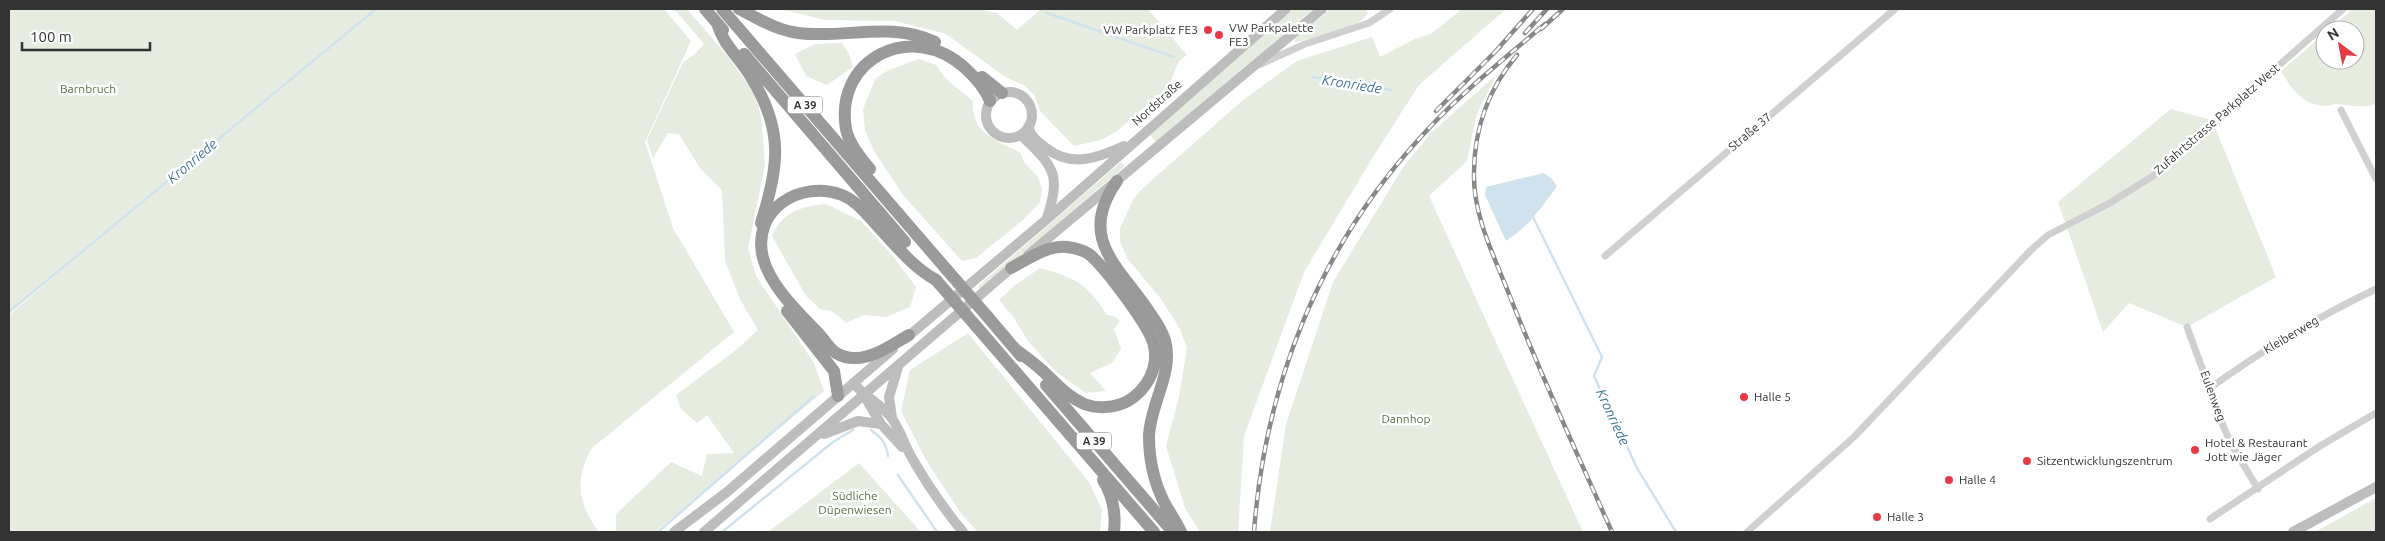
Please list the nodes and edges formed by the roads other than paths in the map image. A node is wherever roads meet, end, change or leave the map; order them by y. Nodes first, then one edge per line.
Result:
1 (705, 9) edge
2 (722, 9) edge
3 (739, 9) edge
4 (1286, 9) edge
5 (1322, 9) edge
6 (1390, 9) edge
7 (1895, 9) edge
8 (2343, 9) edge
9 (717, 23) junction
10 (1250, 71) junction
11 (1002, 93) junction
12 (990, 101) junction
13 (2341, 110) dead end
14 (1028, 127) junction
15 (1018, 136) junction
16 (1132, 142) junction
17 (2376, 179) edge
18 (1117, 181) junction
19 (888, 201) junction
20 (1047, 219) junction
21 (1605, 256) dead end
22 (1011, 268) junction
23 (936, 280) junction
24 (2376, 289) edge
25 (2187, 327) dead end
26 (909, 335) junction
27 (1016, 350) junction
28 (900, 364) junction
29 (853, 383) junction
30 (2210, 388) junction
31 (864, 395) junction
32 (838, 396) junction
33 (2376, 413) edge
34 (893, 419) junction
35 (881, 424) junction
36 (814, 438) junction
37 (912, 457) junction
38 (1090, 458) junction
39 (2376, 487) edge
40 (2258, 489) junction
41 (2210, 519) dead end
42 (674, 532) edge
43 (704, 532) edge
44 (963, 532) edge
45 (1114, 532) edge
46 (1154, 532) edge
47 (1173, 532) edge
48 (1181, 532) edge
49 (1748, 532) edge
50 (2293, 532) edge

1 - 9 highway, A 39
2 - 19 highway, A 39
3 - 11 highway
4 - 16 street, Nordstraße
5 - 10 street
6 - 10 street
7 - 21 street, Straße 37
8 - 49 street, Zufahrtstrasse Parkplatz West
9 - 23 highway, A 39
9 - 32 highway
10 - 18 street
11 - 12 street
11 - 14 street
12 - 15 street
12 - 19 highway
13 - 17 street
14 - 15 street
14 - 16 street
15 - 20 street
16 - 20 street, Nordstraße
18 - 22 street
18 - 48 highway
19 - 27 highway, A 39, bridge
20 - 26 street, Nordstraße
22 - 27 highway
22 - 28 street
23 - 26 highway
23 - 38 highway, A 39, bridge
24 - 30 street, Kleiberweg
25 - 30 street, Eulenweg
26 - 29 street, Nordstraße
27 - 47 highway, A 39
28 - 31 street
28 - 34 street
29 - 31 street
29 - 32 street, Nordstraße
30 - 40 street, Eulenweg
31 - 34 street
31 - 35 street
31 - 36 street
32 - 42 street, Nordstraße
33 - 40 street
34 - 37 street
35 - 36 street
35 - 37 street
36 - 43 street
37 - 44 street
38 - 45 highway
38 - 46 highway, A 39
39 - 50 street
40 - 41 street

